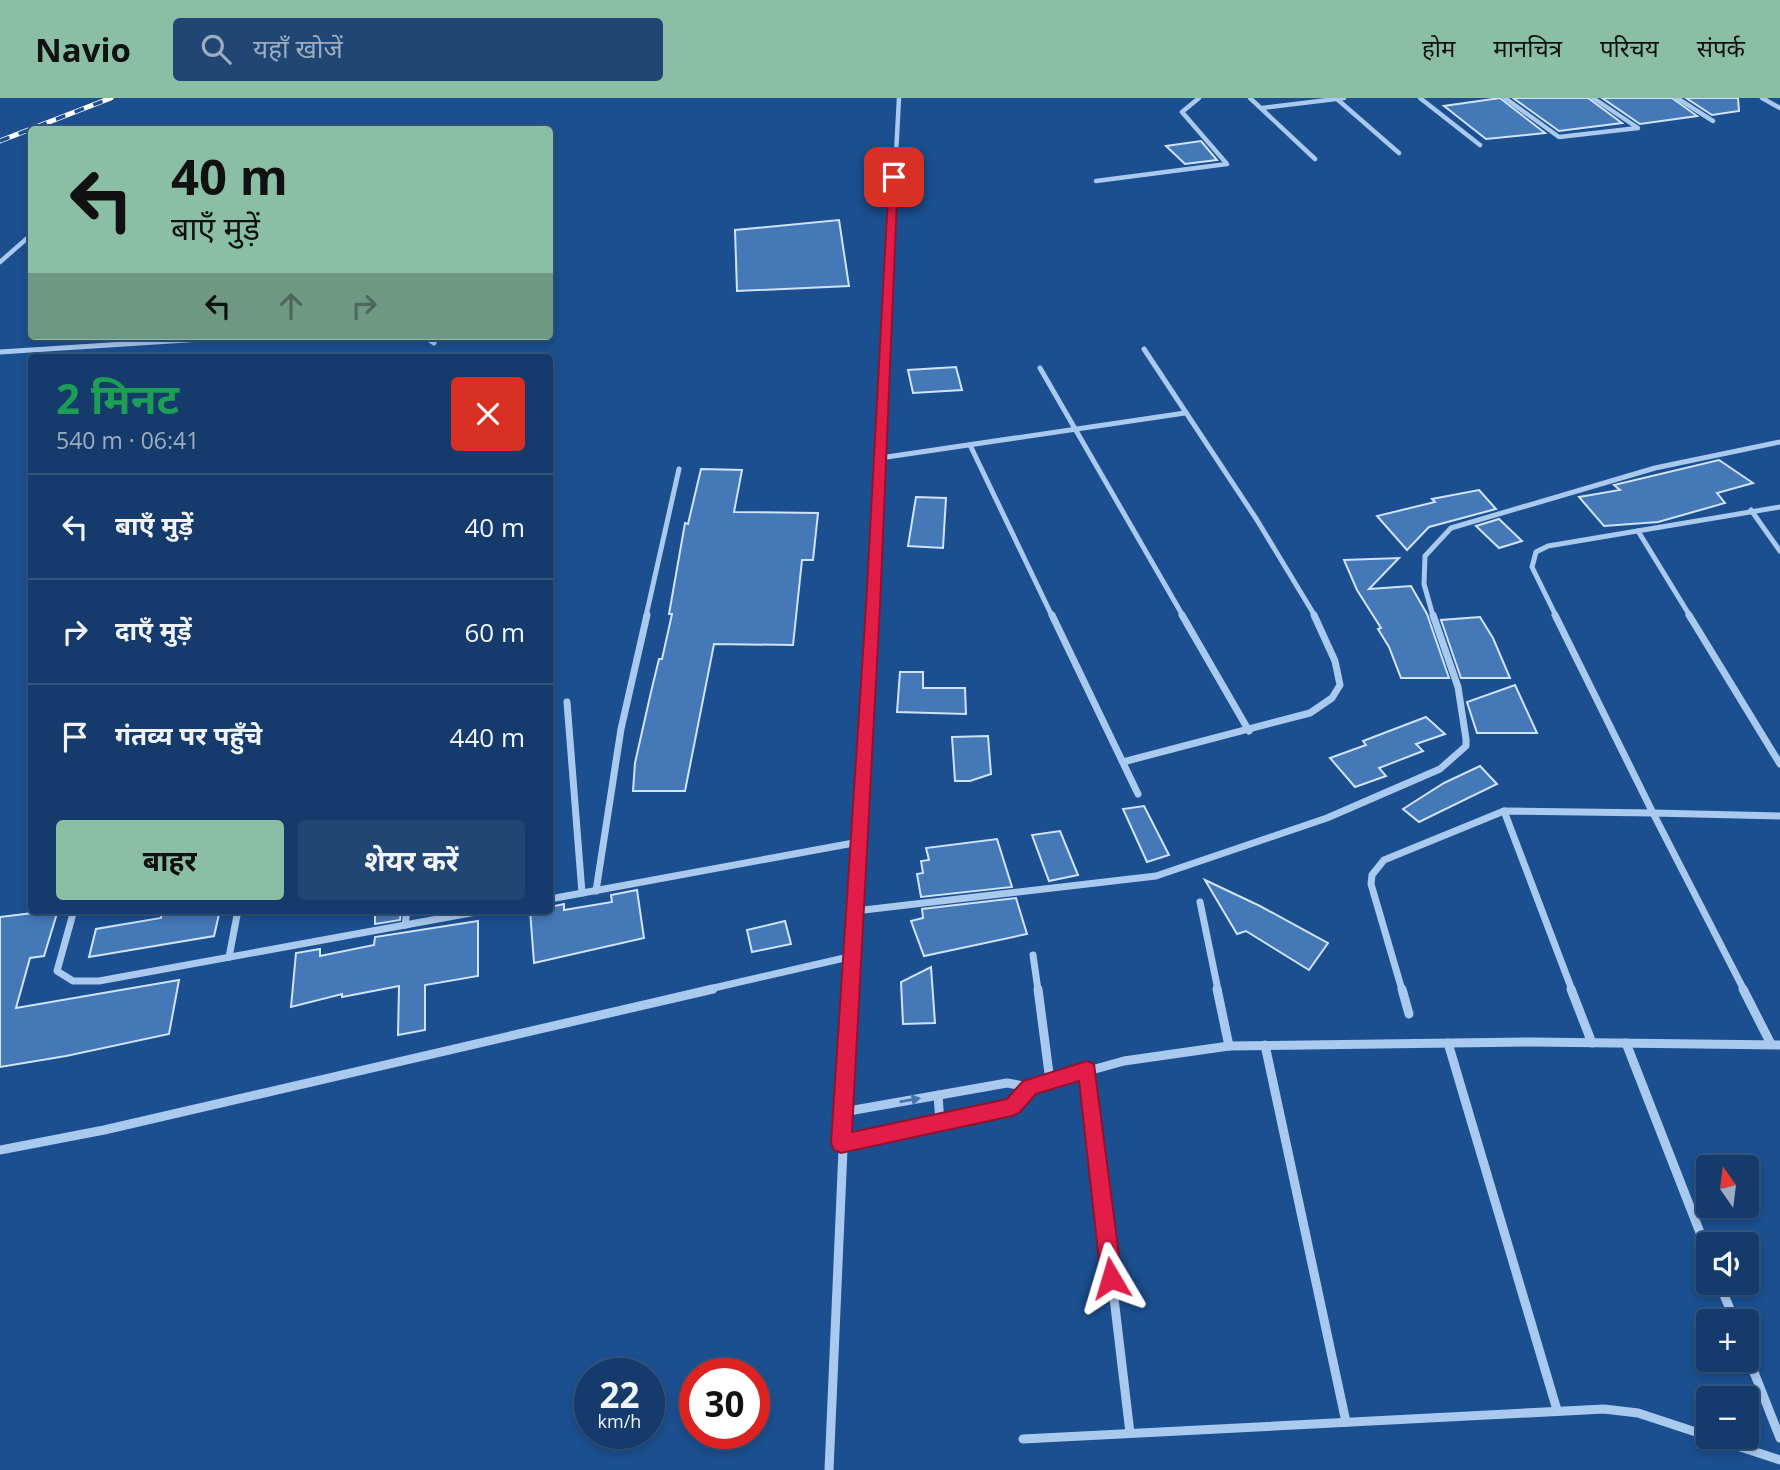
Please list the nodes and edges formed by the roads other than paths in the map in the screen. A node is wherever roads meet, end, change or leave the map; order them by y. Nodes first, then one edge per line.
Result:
1 (899, 98) edge
2 (1199, 98) edge
3 (1250, 98) edge
4 (1344, 98) edge
5 (1420, 98) edge
6 (1505, 98) edge
7 (1593, 98) edge
8 (1677, 98) edge
9 (1762, 98) edge
10 (1337, 99) edge
11 (1262, 108) junction
12 (1780, 108) edge
13 (1713, 121) dead end
14 (1480, 145) dead end
15 (1399, 153) dead end
16 (1315, 159) dead end
17 (1096, 181) dead end
18 (28, 238) edge
19 (0, 262) edge
20 (187, 340) edge
21 (429, 340) edge
22 (434, 343) dead end
23 (1144, 349) dead end
24 (0, 352) edge
25 (1040, 368) dead end
26 (1185, 413) junction
27 (1075, 429) junction
28 (1780, 442) edge
29 (970, 445) junction
30 (880, 458) junction
31 (679, 469) dead end
32 (1780, 507) edge
33 (1751, 510) junction
34 (1638, 531) junction
35 (1780, 551) edge
36 (567, 702) dead end
37 (1248, 731) junction
38 (1123, 762) junction
39 (1780, 764) edge
40 (1138, 794) dead end
41 (1504, 811) junction
42 (1653, 813) junction
43 (1780, 816) edge
44 (859, 842) junction
45 (596, 891) junction
46 (582, 893) junction
47 (553, 898) edge
48 (1200, 902) dead end
49 (855, 911) junction
50 (73, 914) edge
51 (237, 914) edge
52 (406, 914) edge
53 (465, 914) edge
54 (405, 925) junction
55 (1033, 955) dead end
56 (853, 956) junction
57 (229, 957) junction
58 (1409, 1014) dead end
59 (1448, 1043) junction
60 (1592, 1043) junction
61 (1626, 1043) junction
62 (1776, 1044) edge
63 (1265, 1045) junction
64 (1229, 1046) junction
65 (1087, 1070) junction
66 (1050, 1081) junction
67 (1030, 1087) junction
68 (939, 1095) junction
69 (843, 1112) junction
70 (940, 1123) junction
71 (841, 1143) junction
72 (0, 1150) edge
73 (1700, 1232) edge
74 (1754, 1372) edge
75 (1557, 1410) junction
76 (1346, 1422) junction
77 (1696, 1432) edge
78 (1130, 1433) junction
79 (1023, 1438) dead end
80 (1780, 1438) edge
81 (1747, 1449) edge
82 (1780, 1460) edge
83 (829, 1470) edge

1 - 30 street
2 - 17 street
3 - 11 street
4 - 10 street
5 - 14 street
6 - 7 street
8 - 13 street
9 - 12 street
10 - 11 street
10 - 15 street
11 - 16 street
18 - 19 street
20 - 24 street
21 - 22 street
23 - 26 street
25 - 27 street
26 - 27 street
26 - 37 street
27 - 29 street
27 - 37 street
28 - 49 street
29 - 30 street
29 - 38 street
30 - 44 street
31 - 45 street
32 - 33 street
33 - 34 street
33 - 35 street
34 - 39 street
34 - 42 street
36 - 46 street
37 - 38 street
38 - 40 street
41 - 42 street
41 - 58 street
41 - 60 street
42 - 43 street
42 - 62 street
44 - 45 street
44 - 49 street
45 - 46 street
46 - 47 street
48 - 64 street
49 - 56 street
50 - 57 street
51 - 57 street
52 - 54 street
53 - 54 street
54 - 57 street
55 - 66 street
56 - 69 street
56 - 72 street
59 - 60 street
59 - 63 street
59 - 75 street
60 - 61 street
61 - 62 street
61 - 73 street
63 - 64 street
63 - 76 street
64 - 65 street
65 - 66 street
65 - 78 street
66 - 67 street
67 - 68 street
67 - 70 street
69 -> 68 street
68 - 70 street
69 - 71 street
70 - 71 street
71 - 83 street
74 - 80 street
75 - 76 street
75 - 77 street
76 - 78 street
78 - 79 street
81 - 82 street

